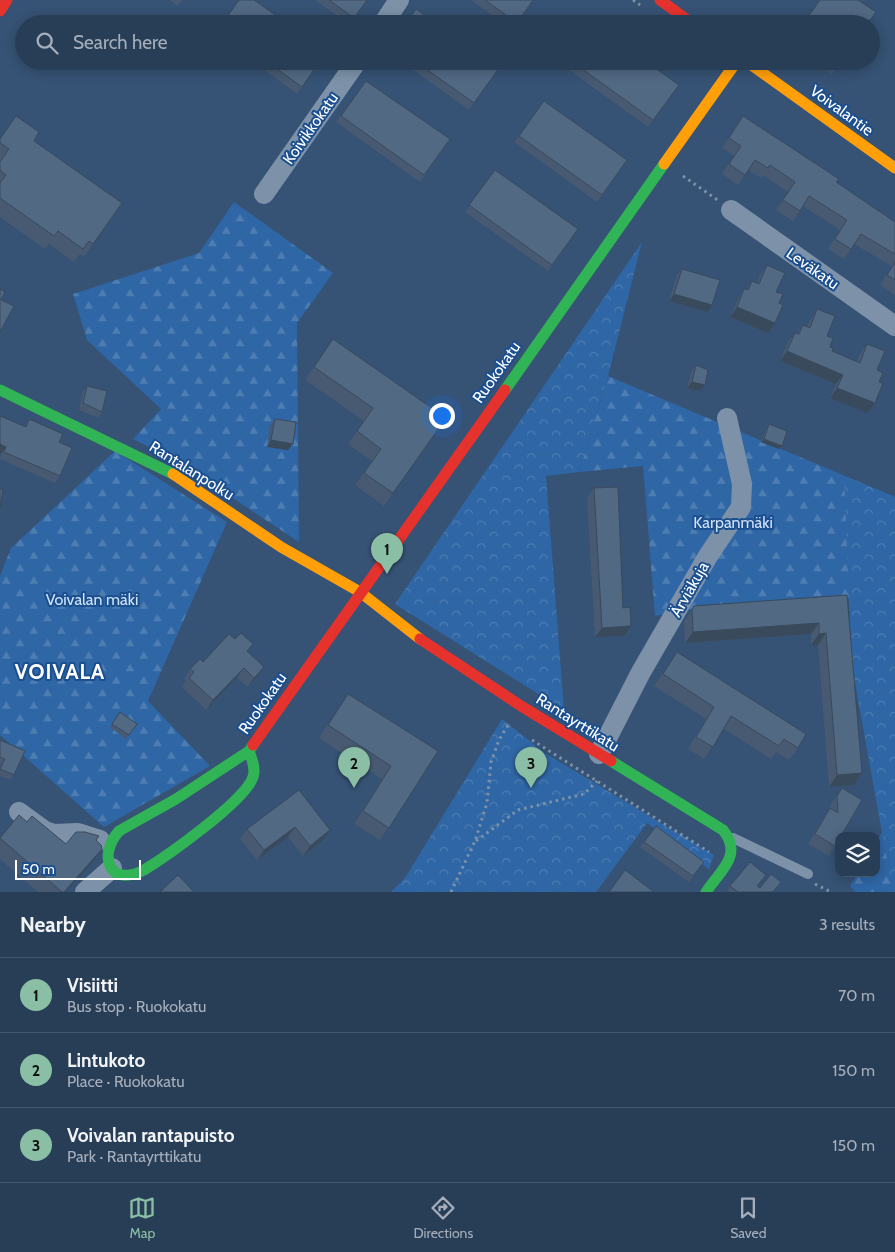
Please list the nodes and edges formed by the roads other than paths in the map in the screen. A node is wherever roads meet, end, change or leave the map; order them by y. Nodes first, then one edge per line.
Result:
1 (7, 0) edge
2 (399, 0) edge
3 (660, 0) edge
4 (0, 10) edge
5 (388, 15) edge
6 (681, 15) edge
7 (350, 70) edge
8 (731, 70) edge
9 (759, 70) edge
10 (895, 168) edge
11 (264, 194) dead end
12 (731, 210) road end
13 (895, 326) edge
14 (0, 390) edge
15 (727, 418) dead end
16 (360, 592) junction
17 (248, 751) junction
18 (605, 758) junction
19 (19, 812) dead end
20 (728, 835) junction
21 (109, 843) junction
22 (112, 868) junction
23 (808, 874) dead end
24 (85, 892) edge
25 (706, 892) edge

1 - 4 street
2 - 5 street
3 - 6 street
7 - 11 street, Koivikkokatu
8 - 16 street, Ruokokatu
9 - 10 street, Voivalantie
12 - 13 street, Leväkatu
14 - 16 street, Rantalanpolku
15 - 18 street, Ärviäkuja
16 - 17 street, Ruokokatu
16 - 18 street, Rantayrttikatu
17 - 21 street, Ruokokatu
17 - 22 street, Ruokokatu
18 - 20 street, Rantayrttikatu
19 - 21 street
20 - 23 lane
20 - 25 street
21 - 22 street
22 - 24 street

